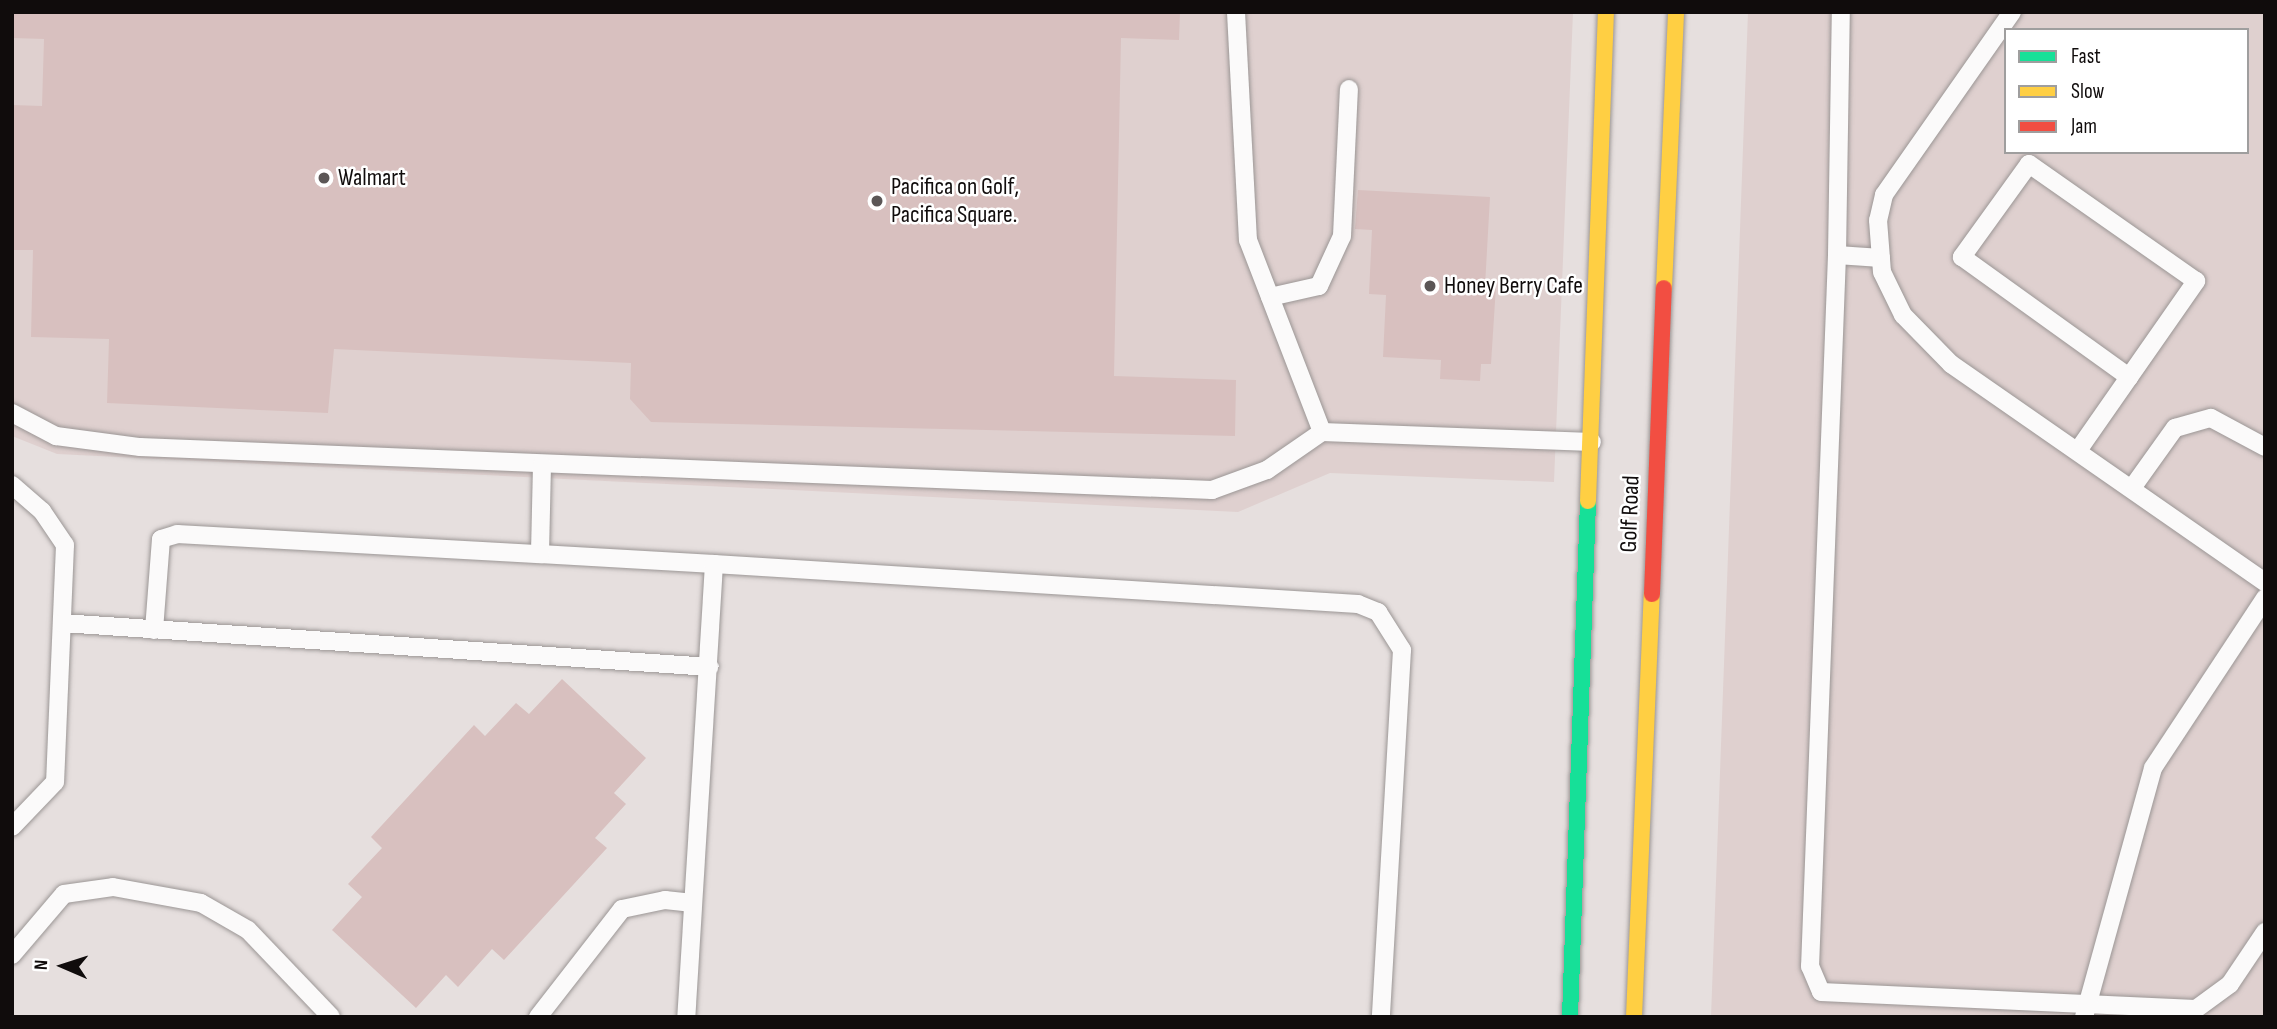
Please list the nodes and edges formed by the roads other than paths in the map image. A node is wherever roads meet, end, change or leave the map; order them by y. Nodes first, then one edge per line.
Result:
1 (1236, 12) edge
2 (1606, 12) edge
3 (1676, 12) edge
4 (1841, 12) edge
5 (2007, 14) edge
6 (1349, 89) dead end
7 (1837, 255) junction
8 (1881, 258) junction
9 (1270, 297) junction
10 (2129, 377) junction
11 (12, 413) edge
12 (1322, 432) junction
13 (1592, 442) junction
14 (2265, 447) edge
15 (2078, 449) junction
16 (542, 465) junction
17 (12, 485) edge
18 (2132, 488) junction
19 (540, 554) junction
20 (714, 564) junction
21 (2265, 582) edge
22 (2265, 598) edge
23 (62, 623) junction
24 (154, 630) junction
25 (710, 667) junction
26 (12, 827) edge
27 (693, 903) junction
28 (2265, 932) edge
29 (12, 955) edge
30 (2092, 1012) edge
31 (2196, 1013) edge
32 (331, 1017) edge
33 (538, 1017) edge
34 (686, 1017) edge
35 (1381, 1017) edge
36 (1570, 1017) edge
37 (1634, 1017) edge

1 - 9 lane
2 - 13 main road, Golf Road
3 - 37 main road, Golf Road
4 - 7 lane
5 - 8 lane
6 - 9 lane
7 - 8 lane
7 - 30 lane
8 - 15 lane
9 - 12 lane
10 - 10 lane
10 - 15 lane
11 - 16 lane
12 - 13 lane
12 - 16 lane
13 - 36 main road, Golf Road
14 - 18 lane
15 - 18 lane
16 - 19 lane
17 - 23 lane
18 - 21 lane
19 - 20 lane
19 - 24 lane
20 - 25 lane
20 - 35 lane
22 - 30 lane
23 - 24 lane
23 - 26 lane
24 - 25 lane
25 - 27 lane
27 - 33 lane
27 - 34 lane
28 - 31 lane
29 - 32 lane
30 - 31 lane

